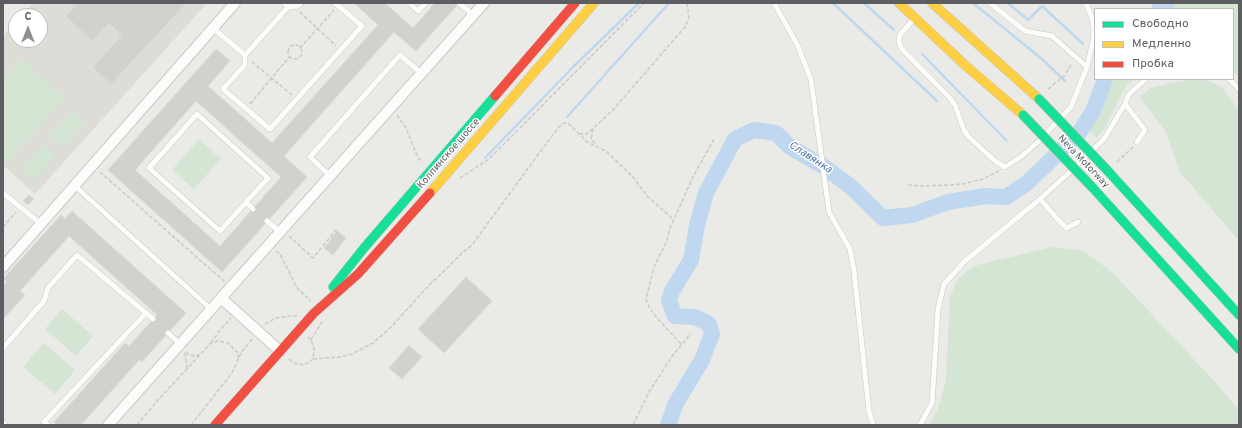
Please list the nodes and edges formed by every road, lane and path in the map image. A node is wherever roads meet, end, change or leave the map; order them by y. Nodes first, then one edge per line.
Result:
1 (235, 3) edge
2 (301, 3) edge
3 (409, 3) edge
4 (426, 3) edge
5 (459, 3) edge
6 (484, 3) edge
7 (575, 3) edge
8 (594, 3) edge
9 (644, 3) edge
10 (687, 3) edge
11 (774, 3) edge
12 (899, 3) edge
13 (932, 3) edge
14 (990, 3) edge
15 (1086, 3) edge
16 (336, 4) edge
17 (286, 5) edge
18 (294, 6) junction
19 (473, 15) junction
20 (915, 18) junction
21 (213, 28) junction
22 (317, 28) junction
23 (300, 48) junction
24 (341, 50) junction
25 (245, 55) junction
26 (290, 56) junction
27 (1076, 58) junction
28 (1087, 68) junction
29 (421, 73) junction
30 (272, 78) junction
31 (1145, 80) edge
32 (1230, 80) edge
33 (1239, 89) edge
34 (1046, 91) dead end
35 (297, 99) junction
36 (1125, 104) junction
37 (392, 106) junction
38 (246, 108) junction
39 (593, 128) junction
40 (579, 134) junction
41 (714, 138) dead end
42 (1137, 142) dead end
43 (597, 147) junction
44 (1131, 149) dead end
45 (1117, 161) dead end
46 (425, 164) dead end
47 (1005, 167) junction
48 (96, 169) dead end
49 (330, 176) junction
50 (460, 178) dead end
51 (908, 185) dead end
52 (75, 186) junction
53 (3, 193) edge
54 (1040, 199) junction
55 (246, 202) junction
56 (20, 208) junction
57 (253, 209) dead end
58 (674, 220) junction
59 (267, 221) dead end
60 (1078, 222) dead end
61 (41, 224) junction
62 (3, 227) edge
63 (336, 230) dead end
64 (281, 231) junction
65 (268, 245) junction
66 (3, 267) edge
67 (228, 285) dead end
68 (221, 298) junction
69 (212, 309) junction
70 (314, 309) junction
71 (146, 313) junction
72 (237, 313) junction
73 (1239, 315) edge
74 (303, 316) dead end
75 (153, 319) dead end
76 (322, 322) dead end
77 (300, 328) junction
78 (258, 332) junction
79 (168, 333) dead end
80 (691, 333) dead end
81 (311, 340) junction
82 (211, 343) junction
83 (180, 344) junction
84 (681, 344) junction
85 (3, 348) edge
86 (1239, 349) edge
87 (280, 351) junction
88 (200, 355) junction
89 (239, 359) junction
90 (314, 359) junction
91 (187, 370) junction
92 (48, 425) edge
93 (108, 425) edge
94 (137, 425) edge
95 (191, 425) edge
96 (215, 425) edge
97 (633, 425) edge
98 (873, 425) edge
99 (920, 425) edge

1 - 21 street
2 - 18 lane
3 - 4 lane
5 - 19 lane
6 - 19 street
7 - 70 main road, Колпинское шоссе
8 - 70 main road, Колпинское шоссе
9 - 50 path
10 - 39 path
11 - 98 lane
12 - 20 main road, Neva Motorway
13 - 73 main road, Neva Motorway, bridge
14 - 27 lane
15 - 28 lane
16 - 22 path
16 - 24 lane
17 - 18 lane
17 - 25 lane
18 - 22 path
19 - 29 street
20 - 47 lane
20 - 86 main road, Neva Motorway, bridge
21 - 25 lane
21 - 52 street
22 - 23 path
22 - 24 path
23 - 26 path
23 - 26 path
24 - 35 lane
25 - 30 path
25 - 38 lane
26 - 30 path
27 - 28 lane
27 - 34 path
28 - 47 lane
29 - 37 street
29 - 49 lane
30 - 35 path
30 - 38 path
31 - 36 lane
32 - 33 lane
35 - 38 lane
36 - 42 lane
36 - 54 lane
37 - 46 path
37 - 49 street
39 - 40 path
39 - 43 path
40 - 43 path
40 - 90 path
41 - 58 path
43 - 58 path
44 - 45 path
47 - 51 path
48 - 67 path
49 - 64 street
52 - 61 street
52 - 69 lane
53 - 56 lane
54 - 60 lane
54 - 99 lane
55 - 55 lane
55 - 57 lane
56 - 61 lane
56 - 62 path
58 - 84 path
59 - 64 lane
61 - 66 street
63 - 64 path
64 - 65 street
65 - 68 street
65 - 70 path
68 - 69 street
68 - 72 street
69 - 83 street
70 - 77 main road, Колпинское шоссе
71 - 75 lane
71 - 85 lane
71 - 92 lane
72 - 78 street
72 - 82 path
74 - 78 path
76 - 81 path
77 - 81 path
77 - 87 main road, Колпинское шоссе
78 - 87 street
78 - 89 path
79 - 83 lane
80 - 84 path
81 - 90 path
82 - 88 path
82 - 89 path
83 - 93 street
84 - 97 path
87 - 90 path
87 - 96 main road, Колпинское шоссе
88 - 91 path
88 - 91 path
89 - 95 path
91 - 94 path

